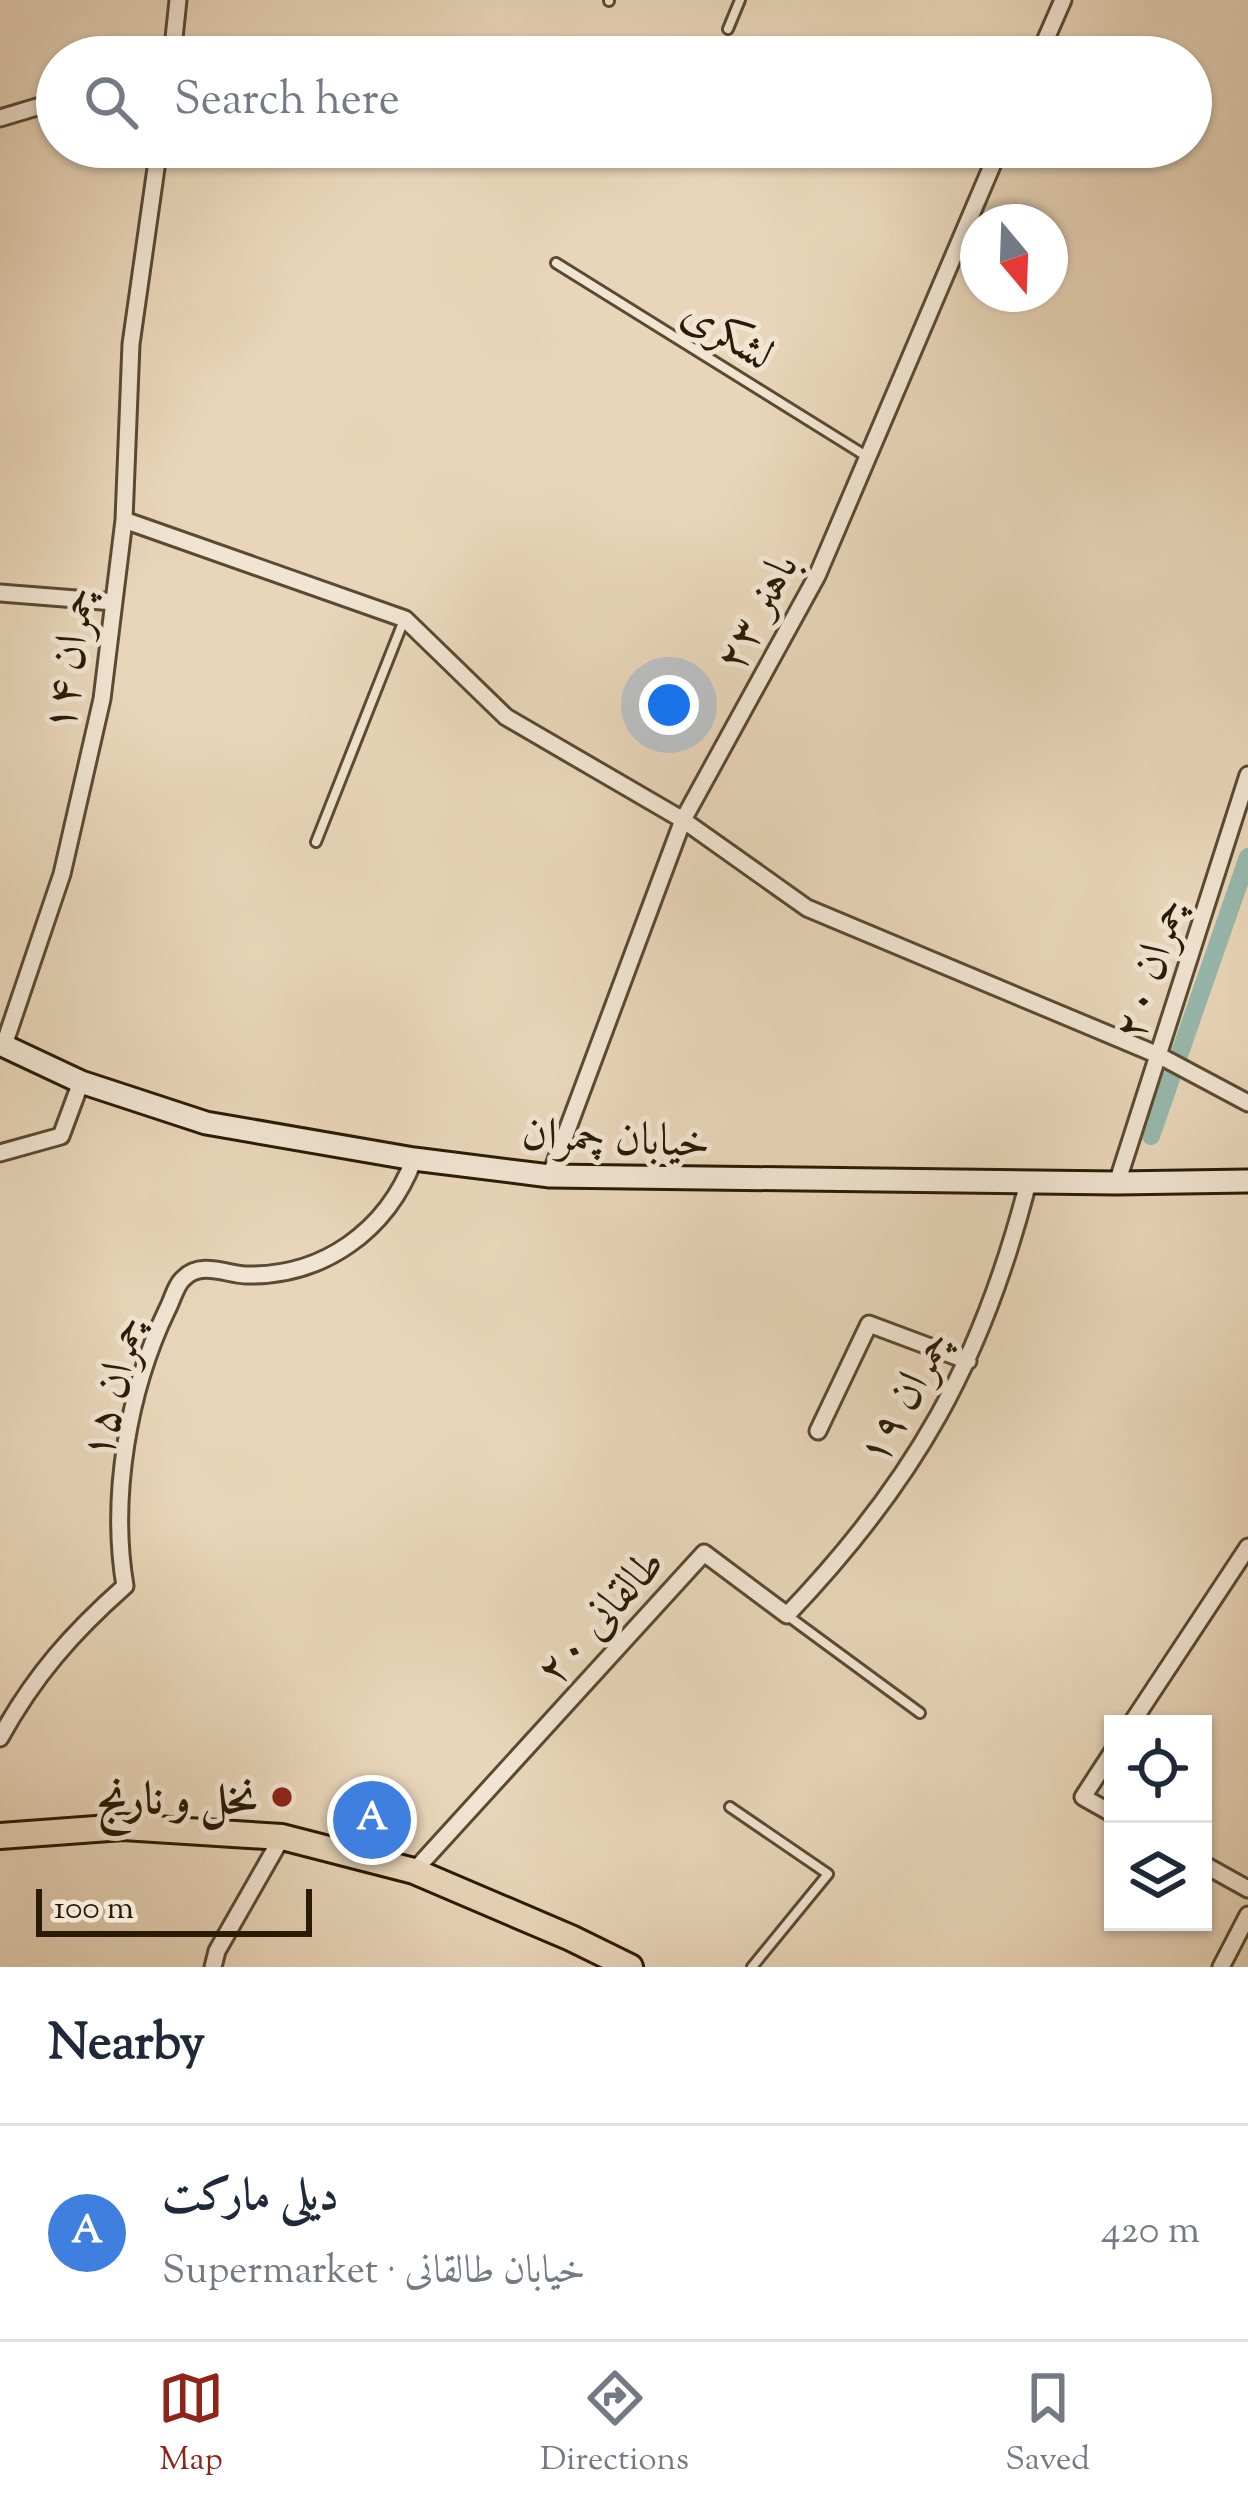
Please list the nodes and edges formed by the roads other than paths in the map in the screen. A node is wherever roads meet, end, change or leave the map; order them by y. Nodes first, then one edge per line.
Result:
1 (178, 0) edge
2 (740, 0) edge
3 (1063, 0) edge
4 (728, 29) dead end
5 (174, 36) edge
6 (1047, 36) edge
7 (36, 107) edge
8 (0, 118) edge
9 (156, 168) edge
10 (991, 168) edge
11 (556, 262) dead end
12 (868, 457) junction
13 (124, 520) junction
14 (0, 593) edge
15 (114, 602) junction
16 (405, 619) junction
17 (1248, 775) edge
18 (683, 820) junction
19 (316, 842) dead end
20 (2, 1045) edge
21 (1158, 1055) junction
22 (81, 1082) junction
23 (1248, 1103) edge
24 (0, 1153) edge
25 (414, 1159) junction
26 (550, 1176) junction
27 (1248, 1181) edge
28 (1028, 1183) junction
29 (1117, 1184) junction
30 (968, 1361) junction
31 (818, 1431) dead end
32 (1248, 1547) edge
33 (787, 1615) junction
34 (22, 1696) junction
35 (0, 1701) edge
36 (920, 1713) dead end
37 (1137, 1715) edge
38 (0, 1738) edge
39 (1104, 1764) edge
40 (730, 1807) dead end
41 (1104, 1809) edge
42 (0, 1836) edge
43 (282, 1837) junction
44 (1212, 1869) edge
45 (414, 1871) junction
46 (1248, 1889) edge
47 (1248, 1915) edge
48 (213, 1967) edge
49 (631, 1967) edge
50 (752, 1967) edge
51 (1221, 1967) edge

1 - 5 street
2 - 4 lane
3 - 6 street
7 - 8 street
9 - 13 street, چمران ۱۴
10 - 12 street, باهنر ۲۳
11 - 12 lane, لشکری
12 - 18 street, باهنر ۲۳
13 - 15 street, چمران ۱۴
13 - 16 street
14 - 15 street
15 - 20 street, چمران ۱۴
16 - 18 street
16 - 19 lane
17 - 21 street, چمران ۲۰
18 - 21 street
18 - 26 street, باهنر ۲۳
20 - 22 main road, خیابان چمران
21 - 23 street
21 - 29 street, چمران ۲۰
22 - 24 street
22 - 25 main road, خیابان چمران
25 - 26 main road, خیابان چمران
25 - 34 street, چمران ۱۵
26 - 28 main road, خیابان چمران
27 - 29 main road, خیابان چمران
28 - 29 main road, خیابان چمران
28 - 30 street, چمران ۱۹
30 - 31 street
30 - 33 street, چمران ۱۹
32 - 37 street
33 - 36 lane, طالقانی ۲۰
33 - 45 street, طالقانی ۲۰
34 - 35 street
34 - 38 street
39 - 41 street
40 - 50 lane
42 - 43 main road
43 - 45 main road
43 - 48 street
44 - 46 street
45 - 49 main road
47 - 51 street

